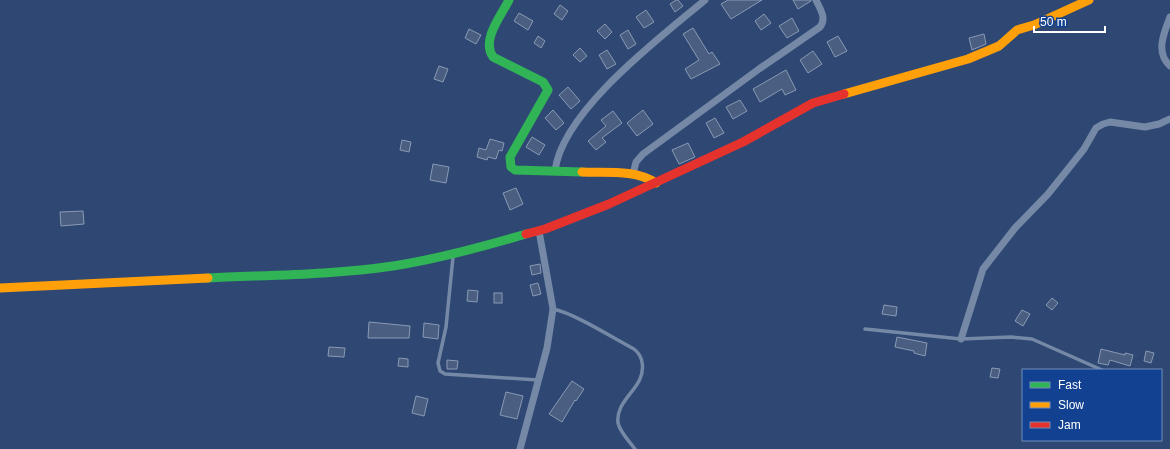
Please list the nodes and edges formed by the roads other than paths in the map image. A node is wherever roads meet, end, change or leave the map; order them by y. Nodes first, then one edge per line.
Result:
1 (510, 0) edge
2 (706, 0) edge
3 (816, 0) edge
4 (1089, 0) edge
5 (1170, 17) edge
6 (1170, 66) edge
7 (1170, 119) edge
8 (554, 172) junction
9 (633, 174) junction
10 (656, 183) junction
11 (539, 231) junction
12 (453, 255) junction
13 (0, 288) edge
14 (553, 309) junction
15 (865, 329) dead end
16 (962, 339) junction
17 (1100, 369) edge
18 (538, 380) junction
19 (520, 449) edge
20 (635, 449) edge

1 - 8 street
2 - 8 street
3 - 9 street
4 - 10 street
5 - 6 street
7 - 16 street
8 - 9 street
9 - 10 street
10 - 11 street
11 - 12 street
11 - 14 street
12 - 13 street
12 - 18 lane
14 - 18 street
14 - 20 lane
15 - 16 lane
16 - 17 lane
18 - 19 street

